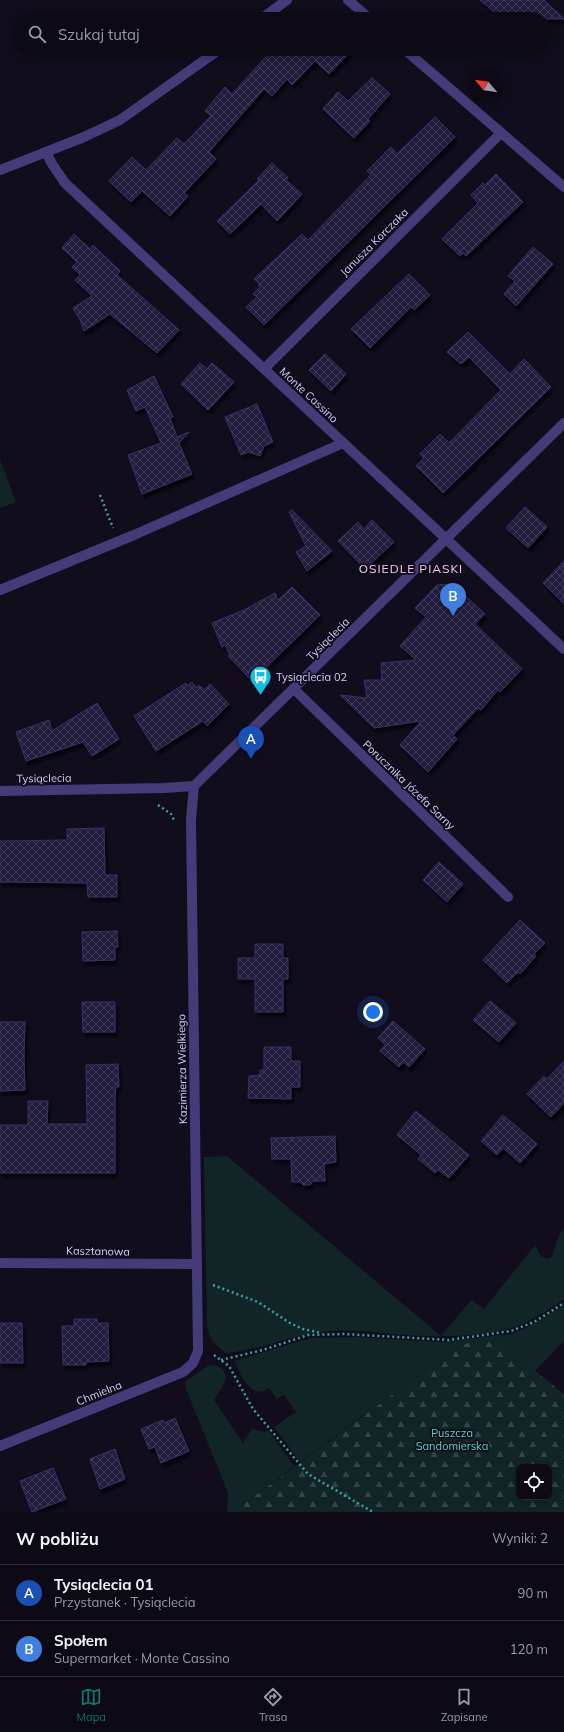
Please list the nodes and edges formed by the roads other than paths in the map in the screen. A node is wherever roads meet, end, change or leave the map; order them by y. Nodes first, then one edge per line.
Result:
1 (287, 0) edge
2 (348, 0) edge
3 (271, 12) edge
4 (362, 12) edge
5 (210, 56) edge
6 (412, 56) edge
7 (501, 133) junction
8 (46, 152) junction
9 (0, 170) edge
10 (564, 187) edge
11 (264, 369) junction
12 (564, 423) edge
13 (343, 443) junction
14 (446, 539) junction
15 (0, 590) edge
16 (564, 649) edge
17 (294, 689) junction
18 (194, 786) junction
19 (0, 791) edge
20 (508, 897) dead end
21 (0, 1263) edge
22 (197, 1264) junction
23 (198, 1351) joint
24 (0, 1446) edge

1 - 3 street
2 - 4 street
5 - 8 street
6 - 7 street
7 - 10 street
7 - 11 street, Janusza Korczaka
8 - 9 street
8 - 11 street, Monte Cassino
11 - 13 street, Monte Cassino
12 - 14 street, Tysiąclecia
13 - 14 street, Monte Cassino
13 - 15 street
14 - 16 street, Monte Cassino
14 - 17 street, Tysiąclecia
17 - 18 street, Tysiąclecia
17 - 20 street, Porucznika Józefa Sarny
18 - 19 street, Tysiąclecia
18 - 22 street, Kazimierza Wielkiego
21 - 22 street, Kasztanowa
22 - 23 street, Kazimierza Wielkiego
23 - 24 street, Chmielna

